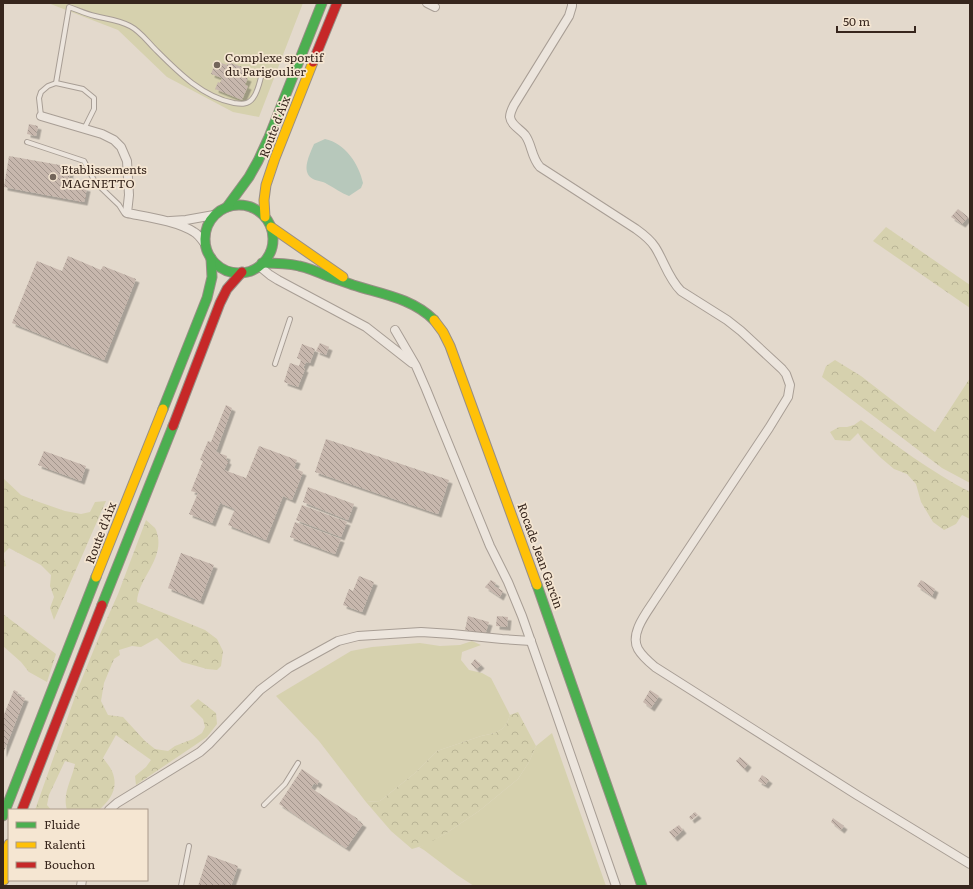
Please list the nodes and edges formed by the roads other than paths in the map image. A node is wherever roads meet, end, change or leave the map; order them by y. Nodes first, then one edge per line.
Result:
1 (322, 3) edge
2 (337, 3) edge
3 (427, 3) edge
4 (572, 3) edge
5 (434, 8) dead end
6 (262, 73) dead end
7 (56, 83) junction
8 (41, 116) joint
9 (84, 129) junction
10 (27, 142) dead end
11 (227, 207) junction
12 (124, 213) dead end
13 (214, 215) junction
14 (265, 217) junction
15 (167, 221) junction
16 (271, 227) junction
17 (205, 244) junction
18 (211, 258) junction
19 (260, 264) junction
20 (242, 272) junction
21 (356, 286) junction
22 (290, 319) dead end
23 (394, 330) dead end
24 (276, 364) dead end
25 (416, 366) junction
26 (531, 640) junction
27 (298, 763) dead end
28 (264, 805) dead end
29 (22, 809) edge
30 (111, 809) edge
31 (3, 816) edge
32 (189, 846) dead end
33 (8, 847) edge
34 (970, 864) edge
35 (5, 881) edge
36 (181, 886) edge
37 (616, 886) edge
38 (642, 886) edge

1 - 11 main road, Route d'Aix
2 - 14 main road, Route d'Aix
3 - 5 street
4 - 34 street
6 - 7 lane
7 - 8 lane
7 - 9 lane
8 - 9 street
9 - 15 street
10 - 12 lane
11 - 13 main road
11 - 14 main road
13 - 15 street
13 - 17 main road
14 - 16 main road
15 - 17 street
16 - 19 main road
16 - 21 main road, Rocade Jean Garcin
17 - 18 main road
18 - 20 main road
18 - 31 main road, Route d'Aix
19 - 20 main road
19 - 21 main road, Rocade Jean Garcin
19 - 25 street
20 - 29 main road
21 - 38 main road, Rocade Jean Garcin
22 - 24 lane
23 - 25 street
25 - 26 street
26 - 30 street
26 - 37 street
27 - 28 lane
32 - 36 lane
33 - 35 main road

